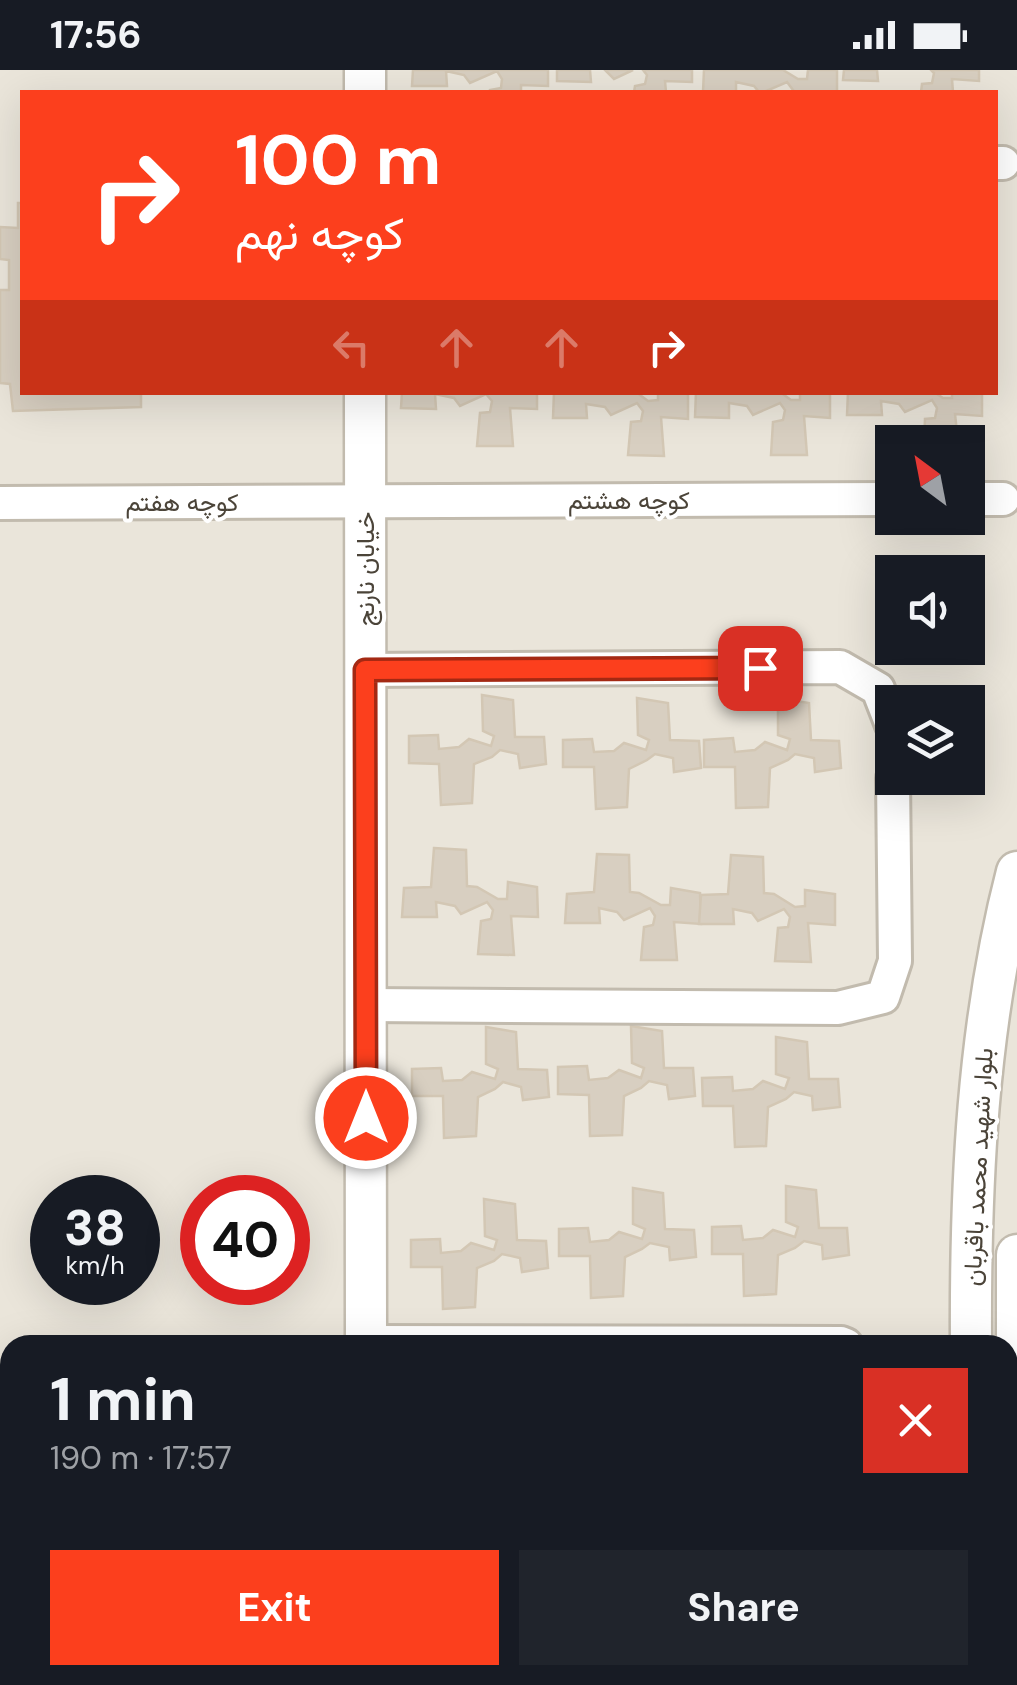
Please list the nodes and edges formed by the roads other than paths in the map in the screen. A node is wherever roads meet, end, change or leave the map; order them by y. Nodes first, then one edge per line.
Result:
1 (365, 395) edge
2 (875, 499) edge
3 (985, 499) edge
4 (1003, 499) dead end
5 (0, 502) edge
6 (365, 502) junction
7 (365, 670) junction
8 (875, 687) edge
9 (893, 795) edge
10 (1017, 872) edge
11 (366, 1005) junction
12 (1017, 1255) edge
13 (366, 1335) edge
14 (971, 1335) edge
15 (1017, 1335) edge

1 - 6 street, خیابان نارنج
2 - 6 street, کوچه هشتم
3 - 4 street
5 - 6 street, کوچه هفتم
6 - 7 street, خیابان نارنج
7 - 8 street
7 - 11 street, خیابان نارنج
9 - 11 street
10 - 14 street, بلوار شهید محمد باقربان
11 - 13 street, خیابان نارنج
12 - 15 street, بلوار شهید محمد باقربان

